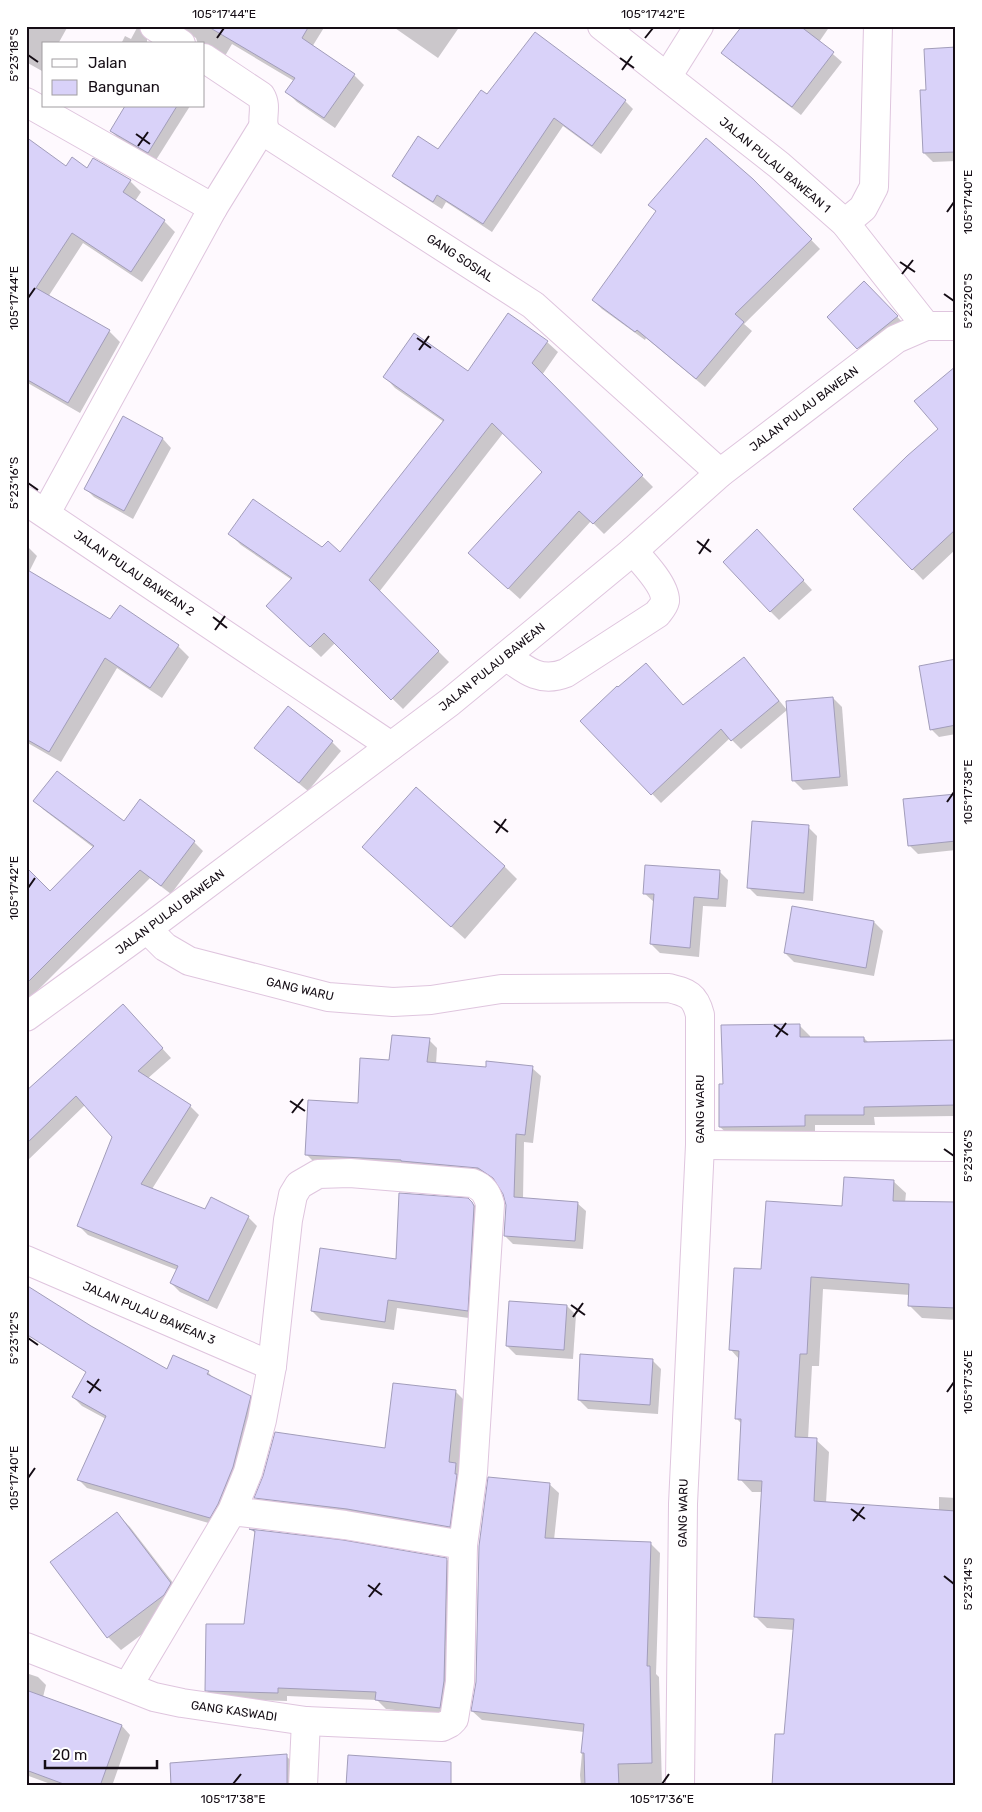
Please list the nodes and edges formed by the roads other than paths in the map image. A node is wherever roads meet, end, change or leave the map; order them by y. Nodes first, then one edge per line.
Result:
1 (154, 26) edge
2 (602, 26) edge
3 (699, 26) edge
4 (878, 26) edge
5 (179, 42) edge
6 (205, 59) edge
7 (667, 77) junction
8 (26, 102) edge
9 (263, 127) junction
10 (213, 208) junction
11 (845, 223) junction
12 (926, 326) junction
13 (956, 326) edge
14 (720, 474) junction
15 (36, 507) edge
16 (633, 551) junction
17 (506, 656) junction
18 (391, 746) junction
19 (147, 929) junction
20 (26, 1017) edge
21 (700, 1145) junction
22 (956, 1147) edge
23 (26, 1260) edge
24 (272, 1366) junction
25 (232, 1511) junction
26 (463, 1545) junction
27 (26, 1647) edge
28 (128, 1686) junction
29 (306, 1721) junction
30 (303, 1786) edge
31 (680, 1786) edge

1 - 5 street
2 - 7 street, JALAN PULAU BAWEAN 1
3 - 7 street
4 - 11 street
6 - 9 street
7 - 11 street, JALAN PULAU BAWEAN 1
8 - 10 street
9 - 10 street
9 - 14 street, GANG SOSIAL
10 - 15 street
11 - 12 street, JALAN PULAU BAWEAN 1
12 - 13 street, JALAN PULAU BAWEAN
12 - 14 street, JALAN PULAU BAWEAN
14 - 16 street, JALAN PULAU BAWEAN
15 - 18 street, JALAN PULAU BAWEAN 2
16 - 17 street, JALAN PULAU BAWEAN
16 - 17 street
17 - 18 street, JALAN PULAU BAWEAN
18 - 19 street, JALAN PULAU BAWEAN
19 - 20 street, JALAN PULAU BAWEAN
19 - 21 street, GANG WARU
21 - 22 street
21 - 31 street, GANG WARU
23 - 24 street, JALAN PULAU BAWEAN 3
24 - 25 street
24 - 26 street
25 - 26 street
25 - 28 street
26 - 29 street, GANG KASWADI
27 - 28 street, GANG KASWADI
28 - 29 street, GANG KASWADI
29 - 30 street

